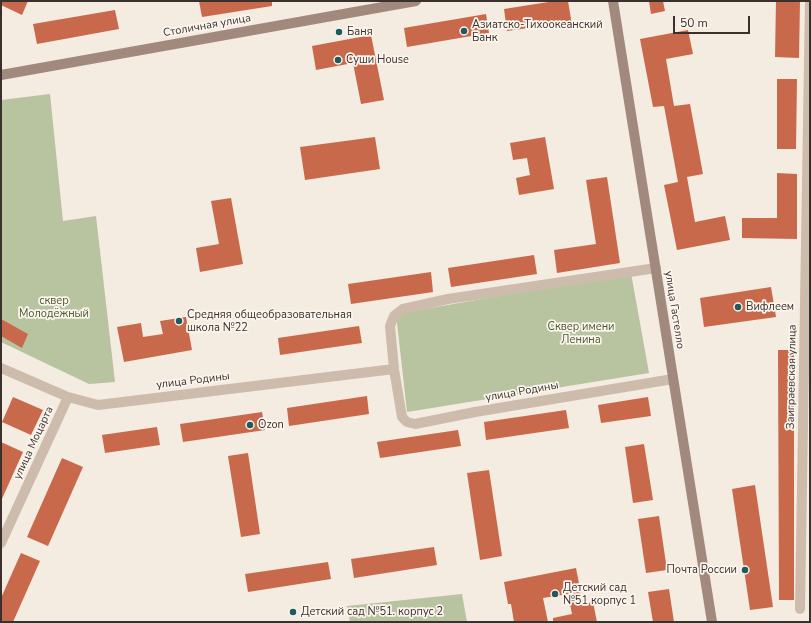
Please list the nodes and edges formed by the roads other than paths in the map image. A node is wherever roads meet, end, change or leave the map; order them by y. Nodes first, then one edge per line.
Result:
1 (416, 1) edge
2 (613, 1) edge
3 (810, 1) edge
4 (1, 75) edge
5 (656, 268) junction
6 (1, 368) edge
7 (394, 369) junction
8 (673, 379) junction
9 (68, 397) junction
10 (1, 543) edge
11 (800, 609) dead end
12 (712, 622) edge

1 - 4 street, Столичная улица
2 - 5 street, улица Гастелло
3 - 11 street, Заиграевская улица
5 - 7 street, улица Родины
5 - 8 street, улица Гастелло
6 - 9 street, улица Родины
7 - 8 street, улица Родины
7 - 9 street, улица Родины
8 - 12 street, улица Гастелло
9 - 10 street, улица Моцарта

